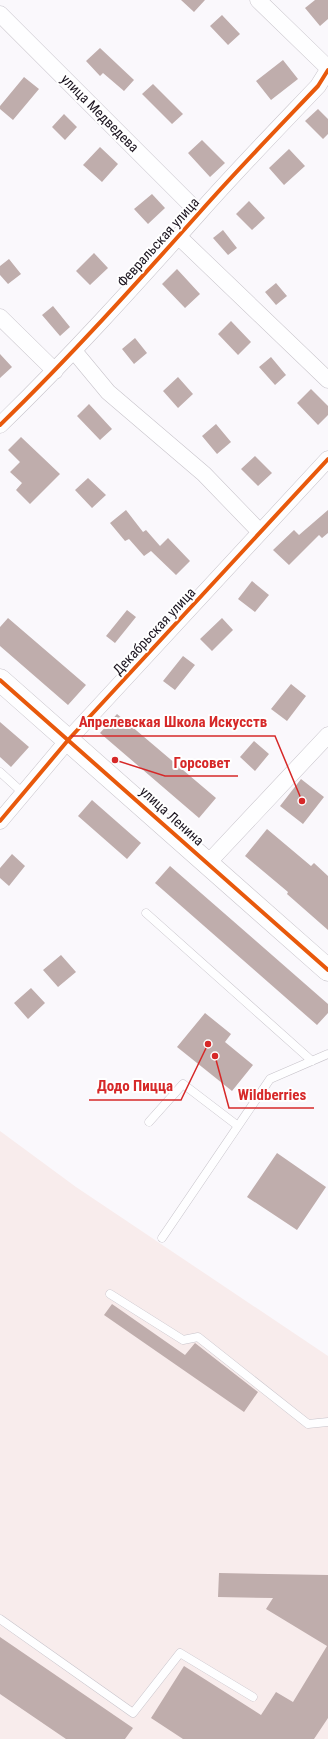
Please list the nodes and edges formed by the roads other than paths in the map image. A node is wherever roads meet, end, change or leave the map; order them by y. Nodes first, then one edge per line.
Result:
1 (258, 0) edge
2 (0, 14) edge
3 (328, 69) edge
4 (199, 213) junction
5 (179, 237) junction
6 (0, 317) edge
7 (74, 351) junction
8 (56, 371) junction
9 (328, 380) edge
10 (0, 425) edge
11 (328, 459) edge
12 (260, 532) junction
13 (0, 680) edge
14 (328, 735) edge
15 (69, 739) junction
16 (0, 772) edge
17 (23, 793) junction
18 (0, 821) edge
19 (208, 863) junction
20 (146, 913) dead end
21 (328, 970) edge
22 (328, 1054) edge
23 (312, 1061) junction
24 (149, 1122) dead end
25 (238, 1126) junction
26 (162, 1238) dead end
27 (110, 1294) dead end
28 (328, 1422) edge
29 (0, 1619) edge
30 (253, 1697) dead end

1 - 3 street
2 - 4 street, улица Медведева
3 - 4 street, Февральская улица
4 - 5 street, Февральская улица
5 - 7 street, Февральская улица
5 - 9 street
6 - 8 street
7 - 8 street, Февральская улица
7 - 12 street
8 - 10 street, Февральская улица
11 - 12 street, Декабрьская улица
12 - 15 street, Декабрьская улица
13 - 15 street, улица Ленина
14 - 19 street
15 - 17 street, Декабрьская улица
15 - 19 street, улица Ленина
16 - 17 lane
17 - 18 street, Декабрьская улица
19 - 21 street, улица Ленина
20 - 23 lane
22 - 23 lane
23 - 25 lane
24 - 25 lane
25 - 26 lane
27 - 28 lane
29 - 30 lane

